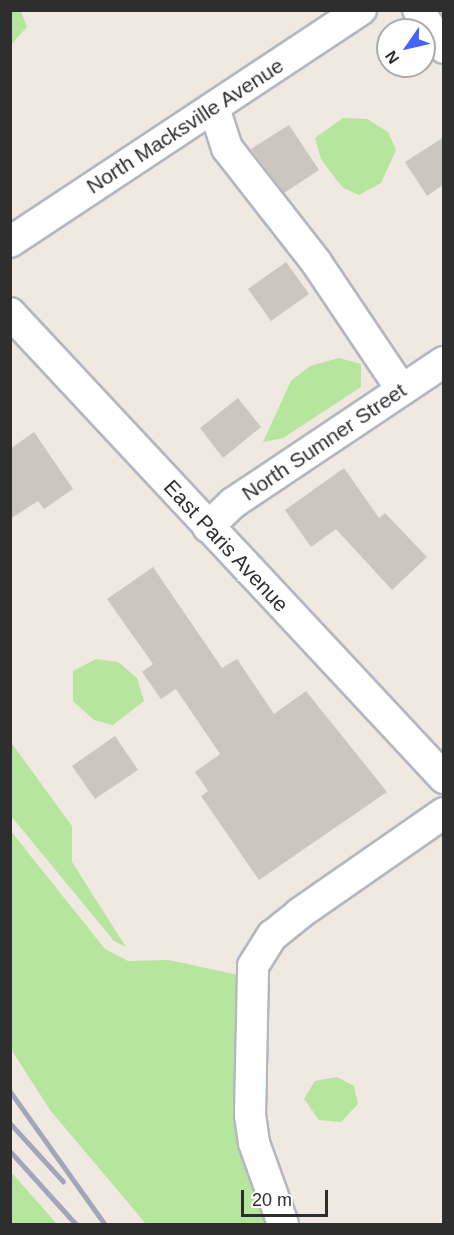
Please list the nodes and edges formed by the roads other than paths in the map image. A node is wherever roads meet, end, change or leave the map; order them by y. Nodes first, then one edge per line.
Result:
1 (361, 10) edge
2 (418, 10) edge
3 (444, 48) edge
4 (214, 108) junction
5 (10, 242) edge
6 (10, 313) edge
7 (444, 362) edge
8 (402, 390) junction
9 (208, 526) junction
10 (444, 778) edge
11 (444, 813) edge
12 (283, 1224) edge

1 - 4 street, North Macksville Avenue
2 - 3 street
4 - 5 street, North Macksville Avenue
4 - 8 street
6 - 9 street, East Paris Avenue
7 - 8 street, North Sumner Street
8 - 9 street, North Sumner Street
9 - 10 street, East Paris Avenue
11 - 12 street

